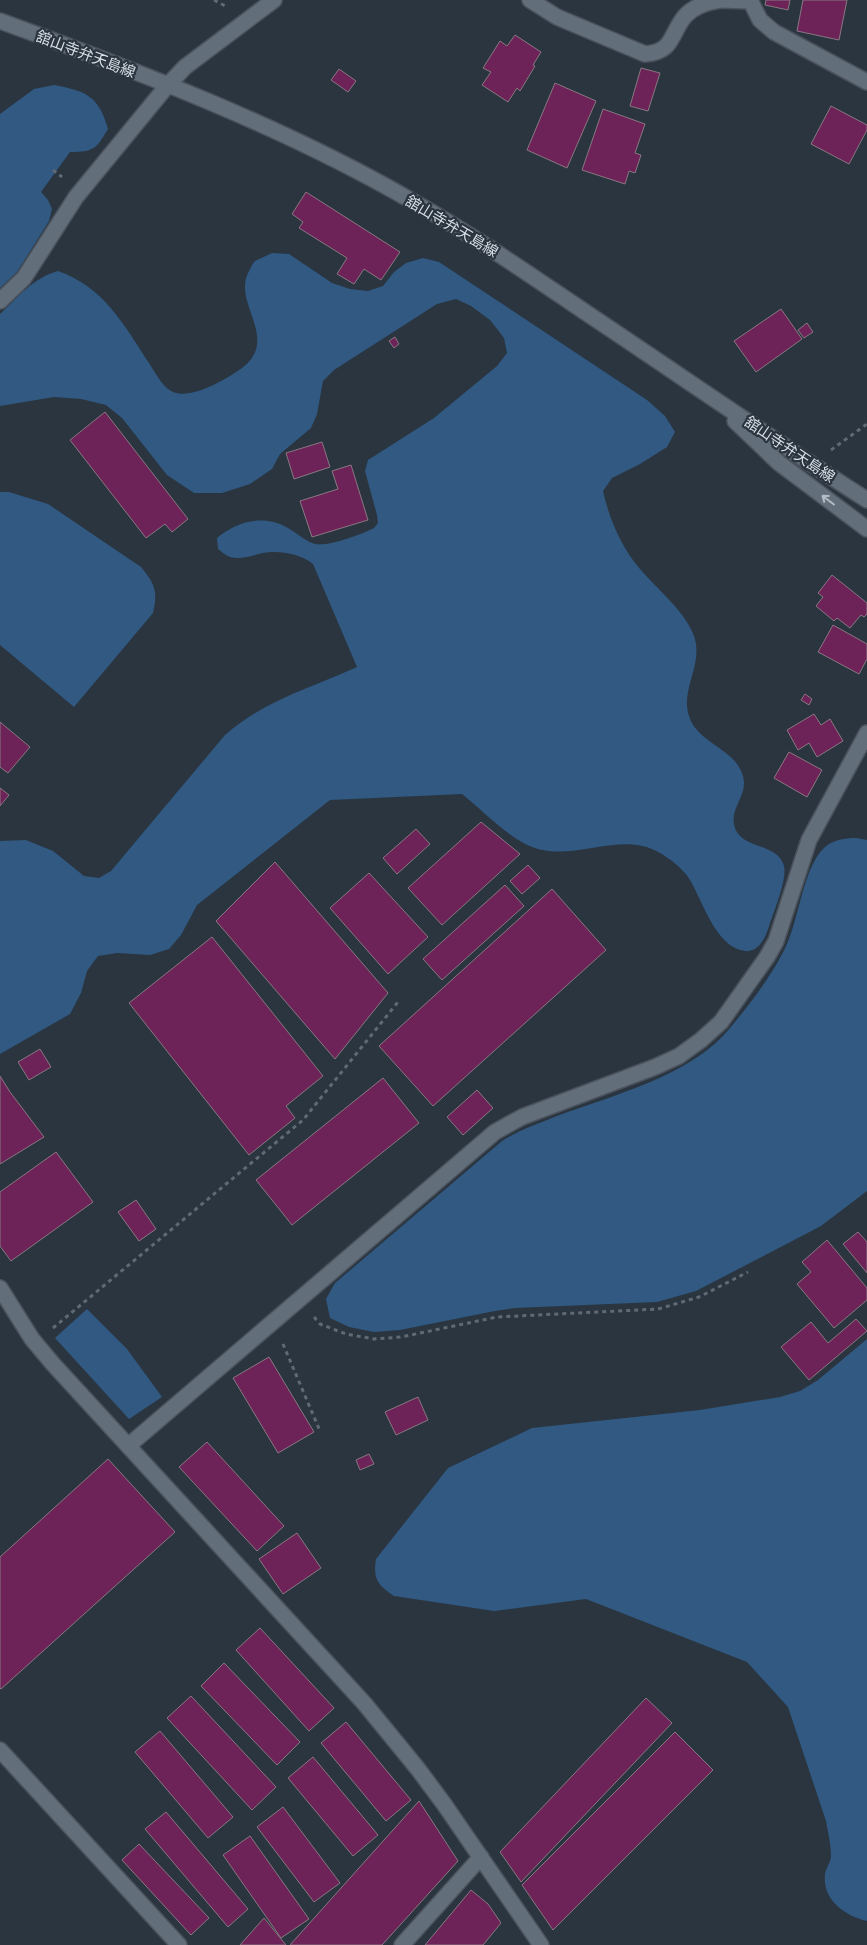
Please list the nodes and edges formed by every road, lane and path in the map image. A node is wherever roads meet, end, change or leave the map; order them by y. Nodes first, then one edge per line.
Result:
1 (274, 0) edge
2 (530, 0) edge
3 (720, 0) edge
4 (750, 1) edge
5 (0, 21) edge
6 (867, 82) edge
7 (167, 86) junction
8 (0, 301) edge
9 (706, 393) junction
10 (867, 424) edge
11 (811, 464) junction
12 (867, 500) edge
13 (867, 529) edge
14 (867, 733) edge
15 (398, 1002) dead end
16 (748, 1272) dead end
17 (0, 1288) edge
18 (299, 1299) junction
19 (274, 1321) junction
20 (35, 1343) junction
21 (320, 1431) dead end
22 (128, 1446) junction
23 (0, 1750) edge
24 (481, 1857) junction
25 (179, 1945) edge
26 (402, 1945) edge
27 (541, 1945) edge

1 - 7 street
2 - 3 street
3 - 4 street
4 - 6 street
5 - 7 street, 舘山寺弁天島線
7 - 8 street
7 - 9 street, 舘山寺弁天島線
9 - 11 street, 舘山寺弁天島線
13 -> 9 street
10 - 11 path
11 - 12 street, 舘山寺弁天島線
14 - 18 street
15 - 20 path
16 - 18 path
17 - 20 street
18 - 19 street
19 - 21 path
19 - 22 street
20 - 22 street
22 - 24 street
23 - 25 street
24 - 26 street
24 - 27 street

